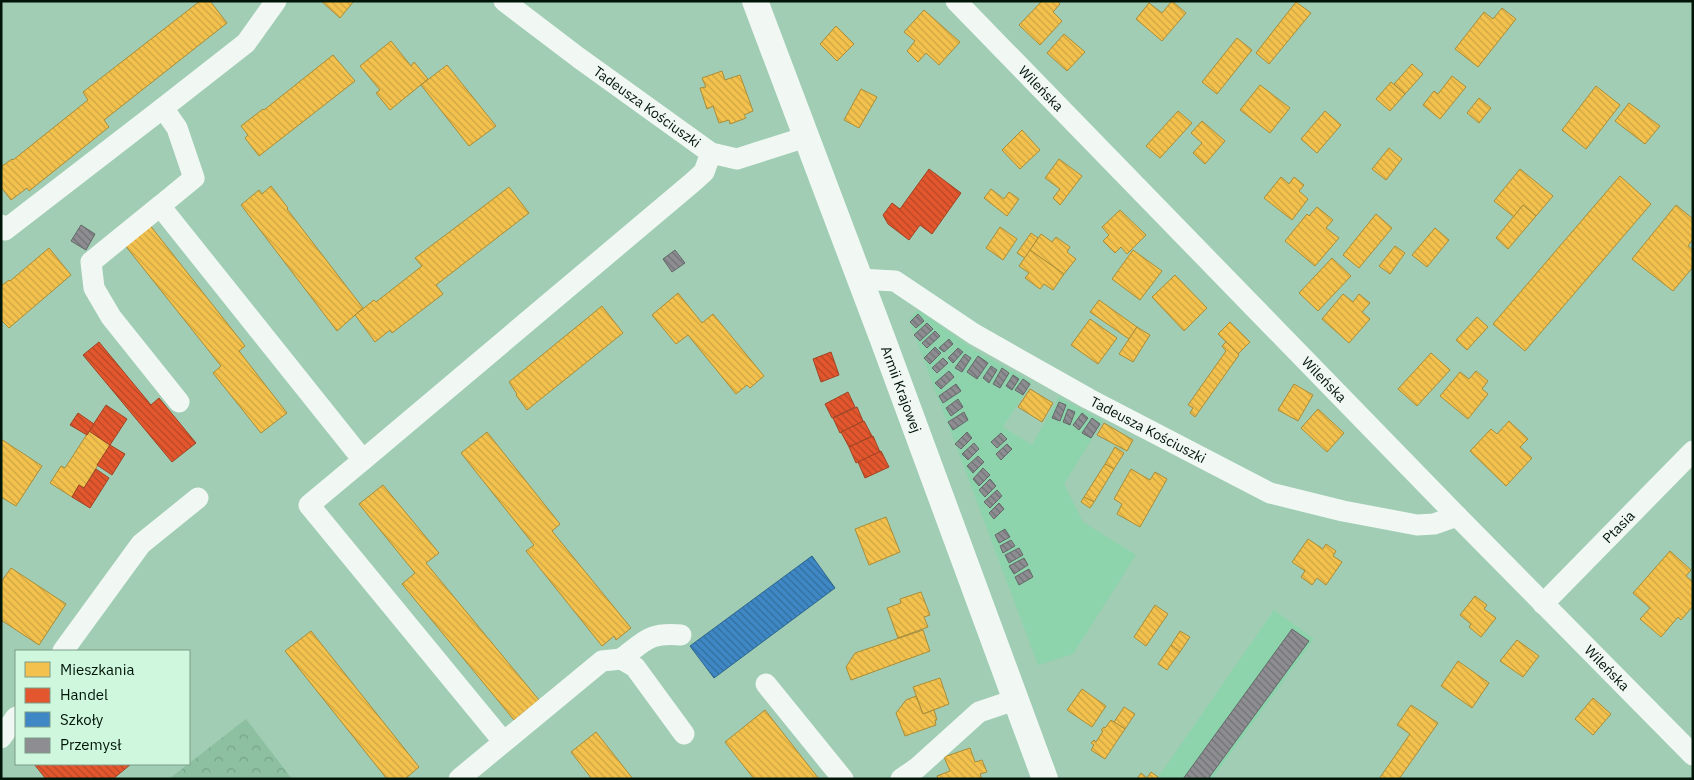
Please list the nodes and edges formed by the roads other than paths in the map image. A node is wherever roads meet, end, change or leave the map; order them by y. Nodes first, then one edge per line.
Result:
1 (276, 1) edge
2 (504, 1) edge
3 (755, 1) edge
4 (956, 1) edge
5 (163, 108) junction
6 (806, 137) junction
7 (711, 153) junction
8 (160, 206) junction
9 (1, 225) edge
10 (859, 279) junction
11 (179, 402) dead end
12 (1693, 451) edge
13 (363, 460) junction
14 (198, 498) dead end
15 (1457, 516) junction
16 (1543, 604) junction
17 (681, 635) dead end
18 (64, 650) edge
19 (621, 659) junction
20 (766, 684) dead end
21 (1015, 700) junction
22 (15, 718) edge
23 (684, 734) dead end
24 (1, 738) edge
25 (503, 742) junction
26 (1693, 755) edge
27 (458, 779) edge
28 (843, 779) edge
29 (901, 779) edge
30 (1044, 779) edge

1 - 5 street
2 - 7 street, Tadeusza Kościuszki
3 - 6 main road, Armii Krajowej
4 - 15 street, Wileńska
5 - 8 street
5 - 9 street
6 - 7 street, Tadeusza Kościuszki
6 - 10 main road, Armii Krajowej
7 - 13 street
8 - 11 street
8 - 13 street
10 - 15 street, Tadeusza Kościuszki
10 - 21 main road, Armii Krajowej
12 - 16 street, Ptasia
13 - 25 street
14 - 18 street
15 - 16 street, Wileńska
16 - 26 street, Wileńska
17 - 19 street
19 - 23 street
19 - 25 street
20 - 28 street
21 - 29 street
21 - 30 main road, Armii Krajowej
22 - 24 street
25 - 27 street

